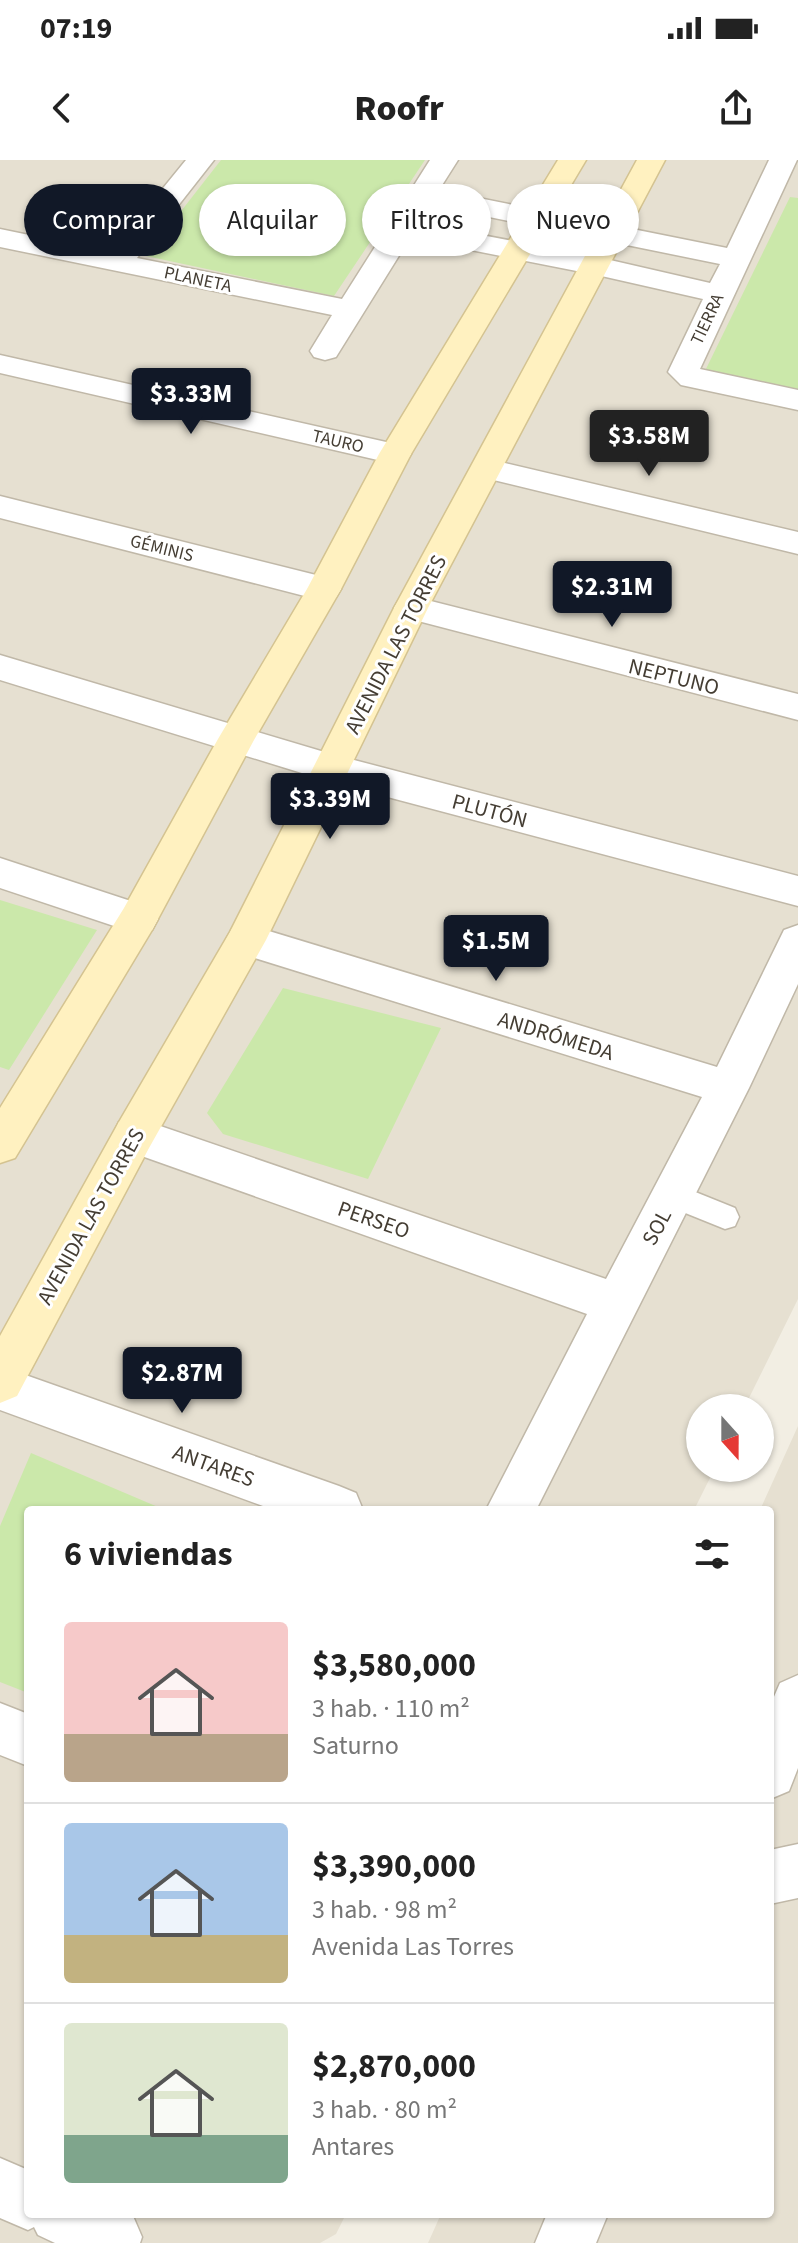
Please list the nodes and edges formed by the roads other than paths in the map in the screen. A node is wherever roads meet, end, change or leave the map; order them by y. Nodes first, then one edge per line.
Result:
1 (167, 160) edge
2 (444, 160) edge
3 (572, 160) edge
4 (651, 160) edge
5 (198, 163) edge
6 (785, 175) edge
7 (428, 184) edge
8 (559, 184) edge
9 (639, 184) edge
10 (0, 238) edge
11 (639, 252) edge
12 (384, 256) edge
13 (516, 256) edge
14 (602, 256) edge
15 (620, 256) edge
16 (735, 258) junction
17 (118, 263) junction
18 (718, 294) junction
19 (350, 310) junction
20 (325, 351) dead end
21 (0, 364) edge
22 (798, 400) edge
23 (395, 454) junction
24 (488, 469) junction
25 (0, 507) edge
26 (798, 543) edge
27 (324, 589) junction
28 (411, 608) junction
29 (0, 667) edge
30 (798, 707) edge
31 (236, 739) junction
32 (331, 768) junction
33 (0, 873) edge
34 (798, 891) edge
35 (138, 919) junction
36 (246, 940) junction
37 (798, 941) edge
38 (728, 1088) junction
39 (10, 1105) edge
40 (134, 1135) junction
41 (0, 1145) edge
42 (673, 1195) junction
43 (725, 1217) dead end
44 (615, 1303) junction
45 (0, 1381) edge
46 (0, 1388) edge
47 (328, 1506) edge
48 (512, 1506) edge
49 (798, 1701) edge
50 (0, 1729) edge
51 (24, 1738) edge
52 (774, 1762) edge
53 (798, 1871) edge
54 (774, 1876) edge
55 (0, 2188) edge
56 (24, 2198) edge
57 (72, 2218) edge
58 (576, 2218) edge
59 (115, 2231) edge
60 (565, 2243) edge

1 - 5 street
2 - 7 street
3 - 8 street
4 - 9 street, AVENIDA LAS TORRES
5 - 17 street
6 - 16 street, TIERRA
10 - 17 street, PLANETA
11 - 16 street
12 - 19 street
13 - 23 street
14 - 24 street, AVENIDA LAS TORRES
15 - 18 street
16 - 18 street, TIERRA
17 - 19 street, PLANETA
18 - 22 street, TIERRA
19 - 20 street
21 - 23 street, TAURO
23 - 27 street
24 - 26 street
24 - 28 street, AVENIDA LAS TORRES
25 - 27 street, GÉMINIS
27 - 31 street
28 - 30 street, NEPTUNO
28 - 32 street, AVENIDA LAS TORRES
29 - 31 street, PLUTÓN
31 - 32 street, PLUTÓN
31 - 35 street
32 - 34 street, PLUTÓN
32 - 36 street, AVENIDA LAS TORRES
33 - 35 street
35 - 39 street
36 - 38 street, ANDRÓMEDA
36 - 40 street, AVENIDA LAS TORRES
37 - 38 street, SOL
38 - 42 street, SOL
39 - 41 street
40 - 44 street, PERSEO
40 - 45 street, AVENIDA LAS TORRES
42 - 43 lane
42 - 44 street, SOL
44 - 48 street, SOL
46 - 47 street, ANTARES
49 - 52 street
50 - 51 street
53 - 54 street
55 - 56 street
57 - 59 street
58 - 60 street

